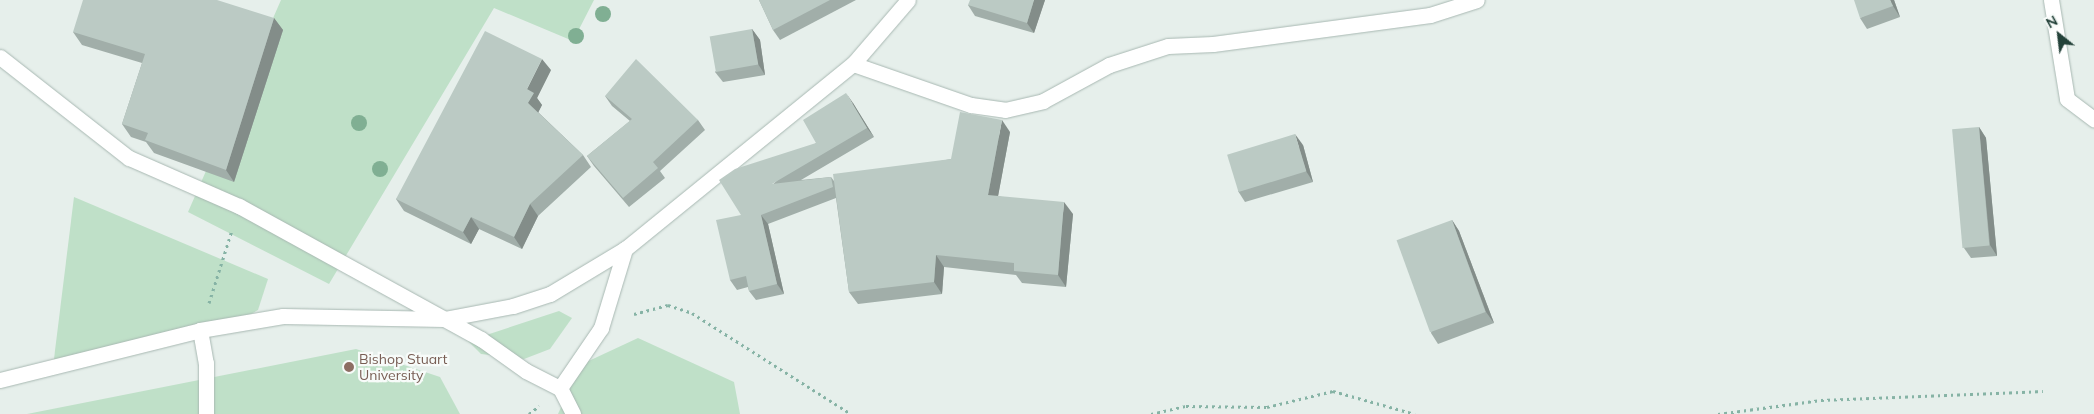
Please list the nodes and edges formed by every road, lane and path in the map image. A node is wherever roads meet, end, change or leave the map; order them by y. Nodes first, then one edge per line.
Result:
1 (908, 0) edge
2 (1477, 0) edge
3 (2051, 0) edge
4 (0, 57) edge
5 (853, 64) junction
6 (2094, 119) edge
7 (239, 206) junction
8 (625, 249) junction
9 (444, 319) junction
10 (601, 328) junction
11 (200, 330) junction
12 (0, 380) edge
13 (560, 388) junction
14 (2043, 391) dead end
15 (206, 414) edge
16 (573, 414) edge
17 (851, 414) edge
18 (1151, 414) edge
19 (1415, 414) edge
20 (1718, 414) edge

1 - 5 street
2 - 5 street
3 - 6 street
4 - 7 street
5 - 8 street
7 - 9 street
7 - 11 path
8 - 9 street
8 - 10 street
9 - 11 street
9 - 13 street
10 - 13 street
10 - 17 path
11 - 12 street
11 - 15 street
13 - 16 street
14 - 20 path
18 - 19 path

